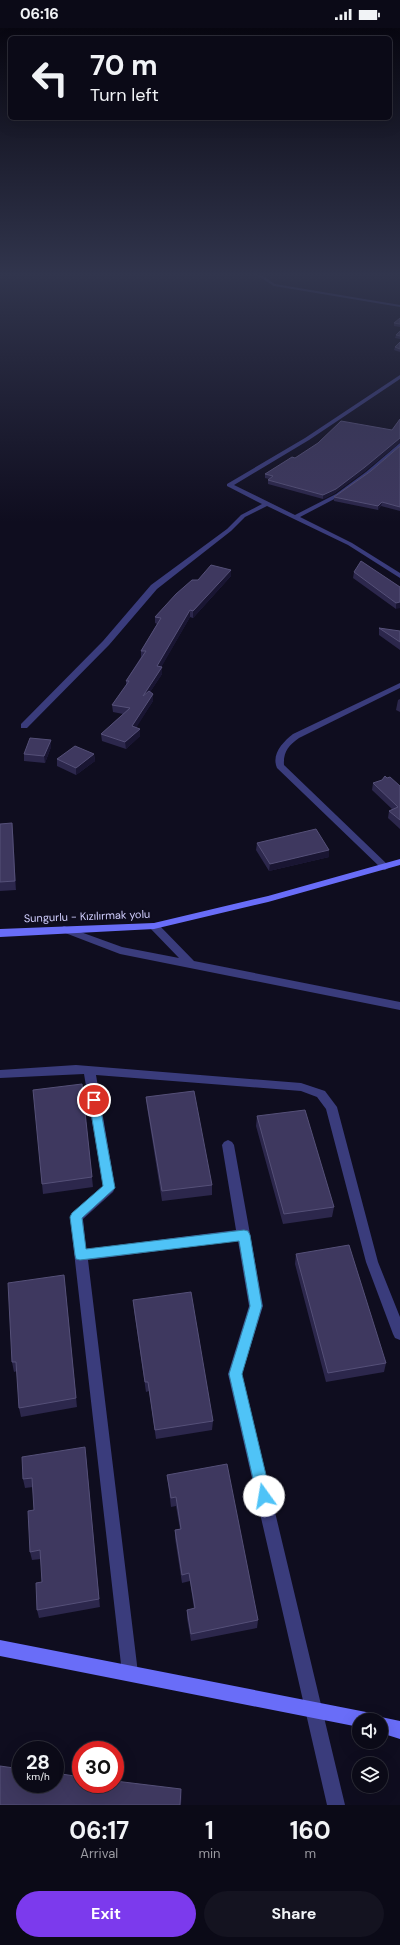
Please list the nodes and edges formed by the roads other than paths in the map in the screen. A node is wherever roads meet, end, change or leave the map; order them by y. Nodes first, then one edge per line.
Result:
1 (400, 377) edge
2 (400, 445) edge
3 (266, 504) junction
4 (295, 517) junction
5 (400, 576) edge
6 (400, 685) edge
7 (24, 726) dead end
8 (400, 862) edge
9 (385, 867) junction
10 (154, 926) junction
11 (64, 929) junction
12 (0, 933) edge
13 (191, 964) junction
14 (400, 1006) edge
15 (89, 1070) junction
16 (0, 1074) edge
17 (228, 1145) dead end
18 (244, 1235) junction
19 (80, 1255) junction
20 (400, 1334) edge
21 (0, 1648) edge
22 (130, 1673) junction
23 (313, 1709) junction
24 (352, 1717) edge
25 (388, 1726) edge
26 (400, 1730) edge
27 (336, 1805) edge

1 - 3 street
2 - 4 street
3 - 4 street
3 - 7 street
4 - 5 street
6 - 9 street
8 - 9 main road, Sungurlu - Kızılırmak yolu
9 - 10 main road, Sungurlu - Kızılırmak yolu
10 - 11 main road, Sungurlu - Kızılırmak yolu
10 - 13 street
11 - 12 main road, Sungurlu - Kızılırmak yolu
11 - 13 street
13 - 14 street
15 - 16 street
15 - 19 street
15 - 20 street
17 - 18 street
18 - 19 street
18 - 23 street
19 - 22 street
21 - 22 main road
22 - 23 main road
23 - 24 main road
23 - 27 street
25 - 26 main road

